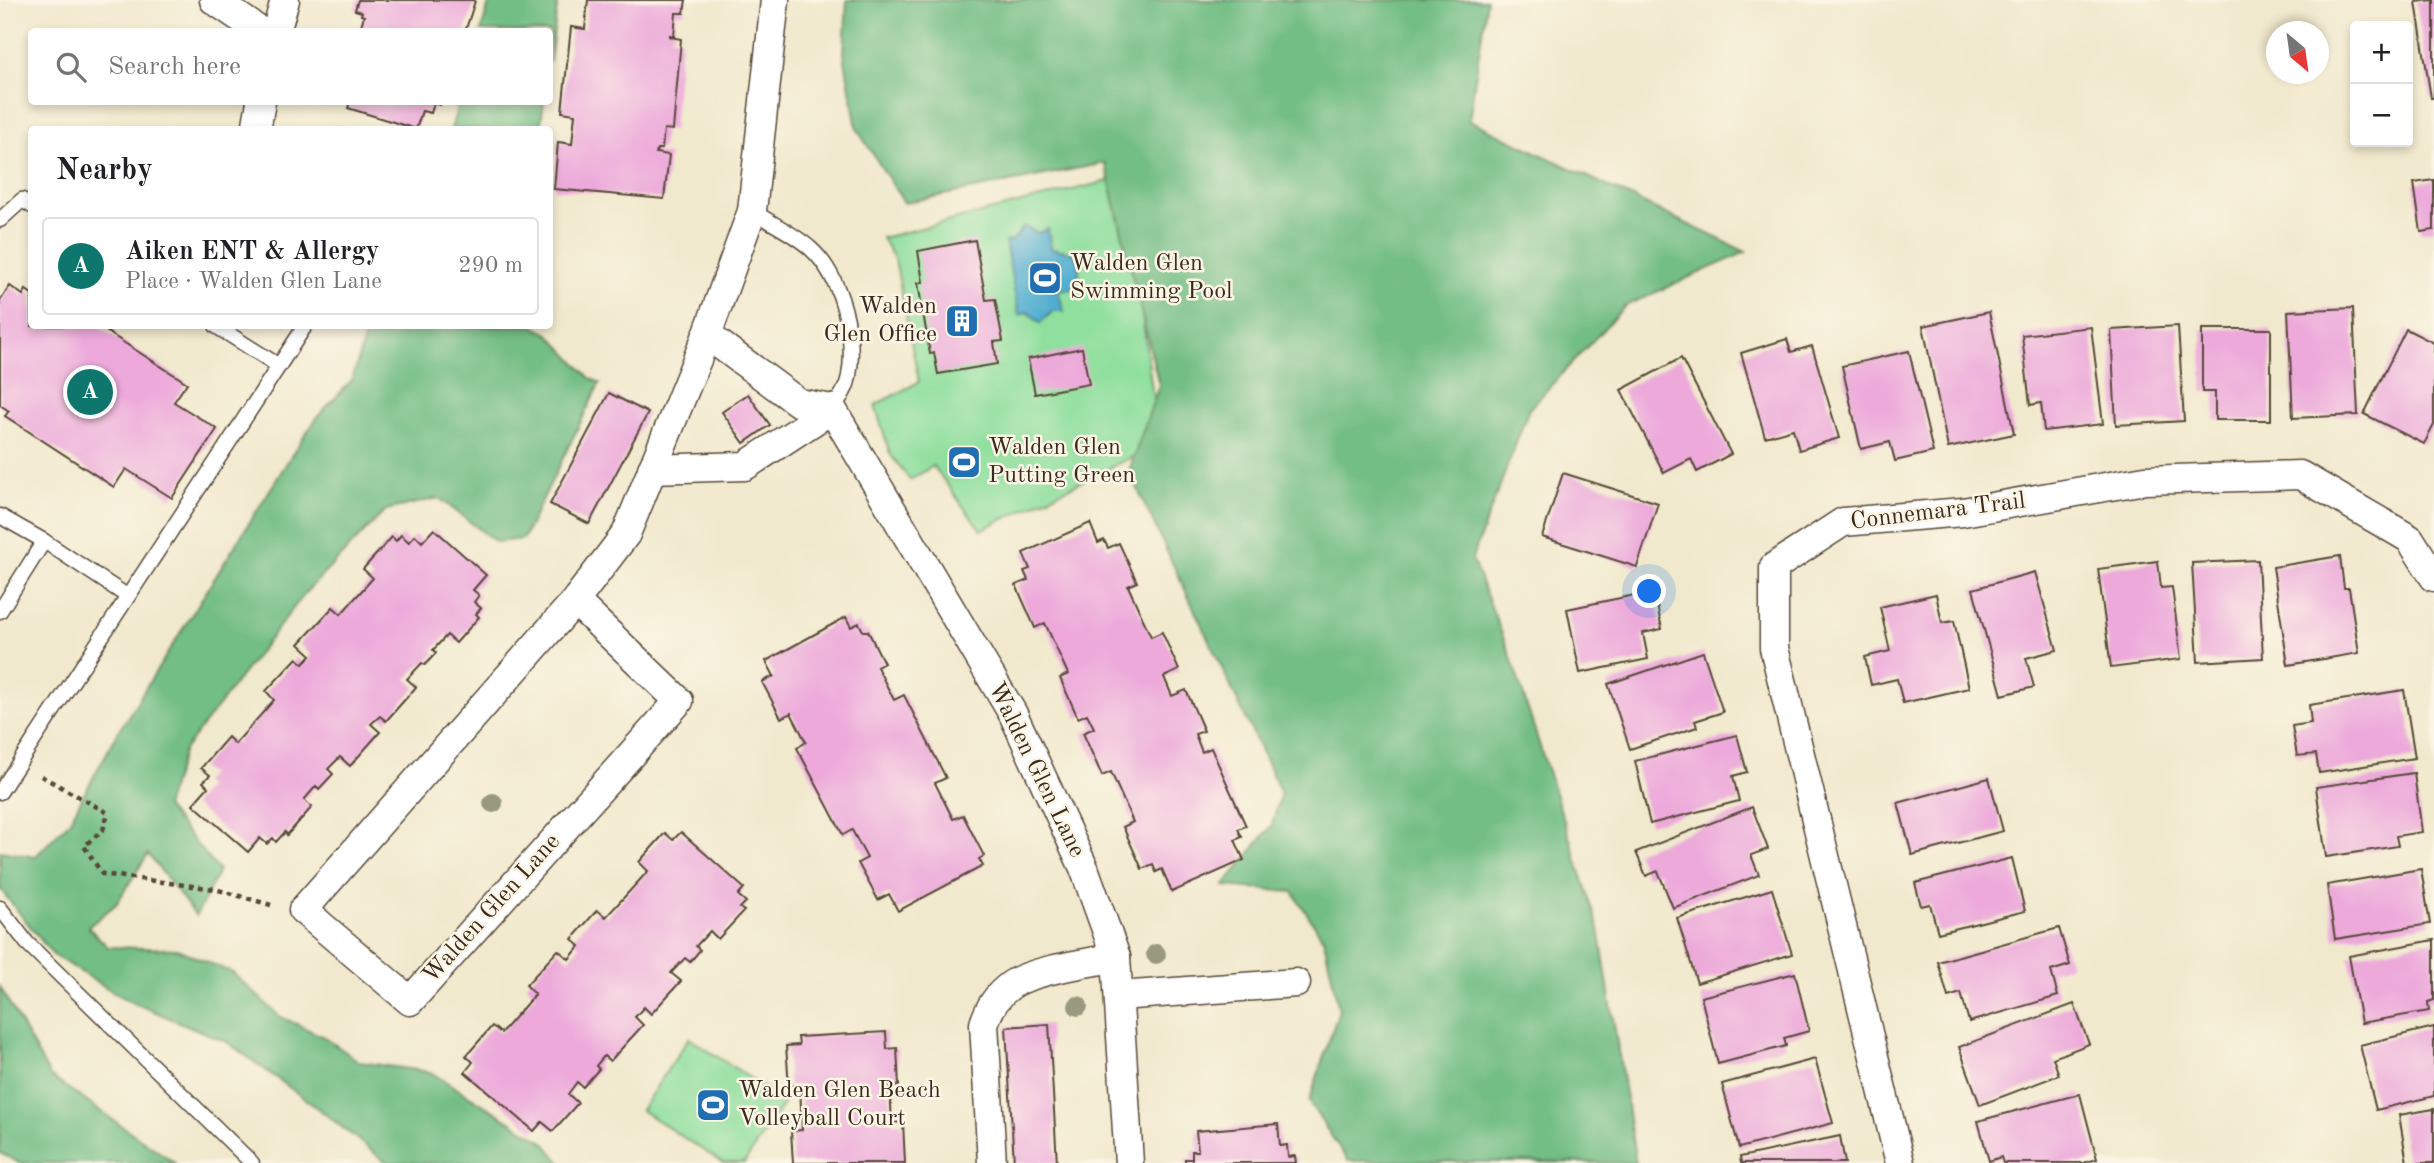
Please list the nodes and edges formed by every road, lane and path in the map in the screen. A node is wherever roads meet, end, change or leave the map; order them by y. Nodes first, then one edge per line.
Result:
1 (215, 0) edge
2 (285, 0) edge
3 (775, 0) edge
4 (255, 28) edge
5 (277, 28) edge
6 (260, 105) edge
7 (257, 126) edge
8 (28, 204) edge
9 (752, 211) junction
10 (0, 220) edge
11 (221, 329) edge
12 (303, 329) edge
13 (707, 335) junction
14 (279, 366) junction
15 (832, 409) junction
16 (652, 469) junction
17 (0, 516) edge
18 (44, 541) junction
19 (2434, 577) edge
20 (127, 596) junction
21 (575, 601) junction
22 (0, 611) edge
23 (19, 762) junction
24 (0, 792) edge
25 (0, 908) edge
26 (303, 910) junction
27 (1116, 957) junction
28 (1296, 983) dead end
29 (1119, 996) junction
30 (252, 1163) edge
31 (992, 1163) edge
32 (1129, 1163) edge
33 (1900, 1163) edge

1 - 4 street
2 - 5 street
3 - 9 street
6 - 7 street
8 - 10 lane
9 - 13 street
9 - 15 lane
11 - 14 lane
12 - 14 lane
13 - 15 street
13 - 16 street
14 - 20 lane
15 - 16 street
15 - 27 street, Walden Glen Lane
16 - 21 street
17 - 18 lane
18 - 20 lane
18 - 22 lane
19 - 33 street, Connemara Trail
20 - 23 lane
21 - 26 street
21 - 26 street, Walden Glen Lane
23 - 24 lane
23 - 26 path
25 - 30 lane
27 - 29 street, Walden Glen Lane
27 - 31 street
28 - 29 street
29 - 32 street, Walden Glen Lane

